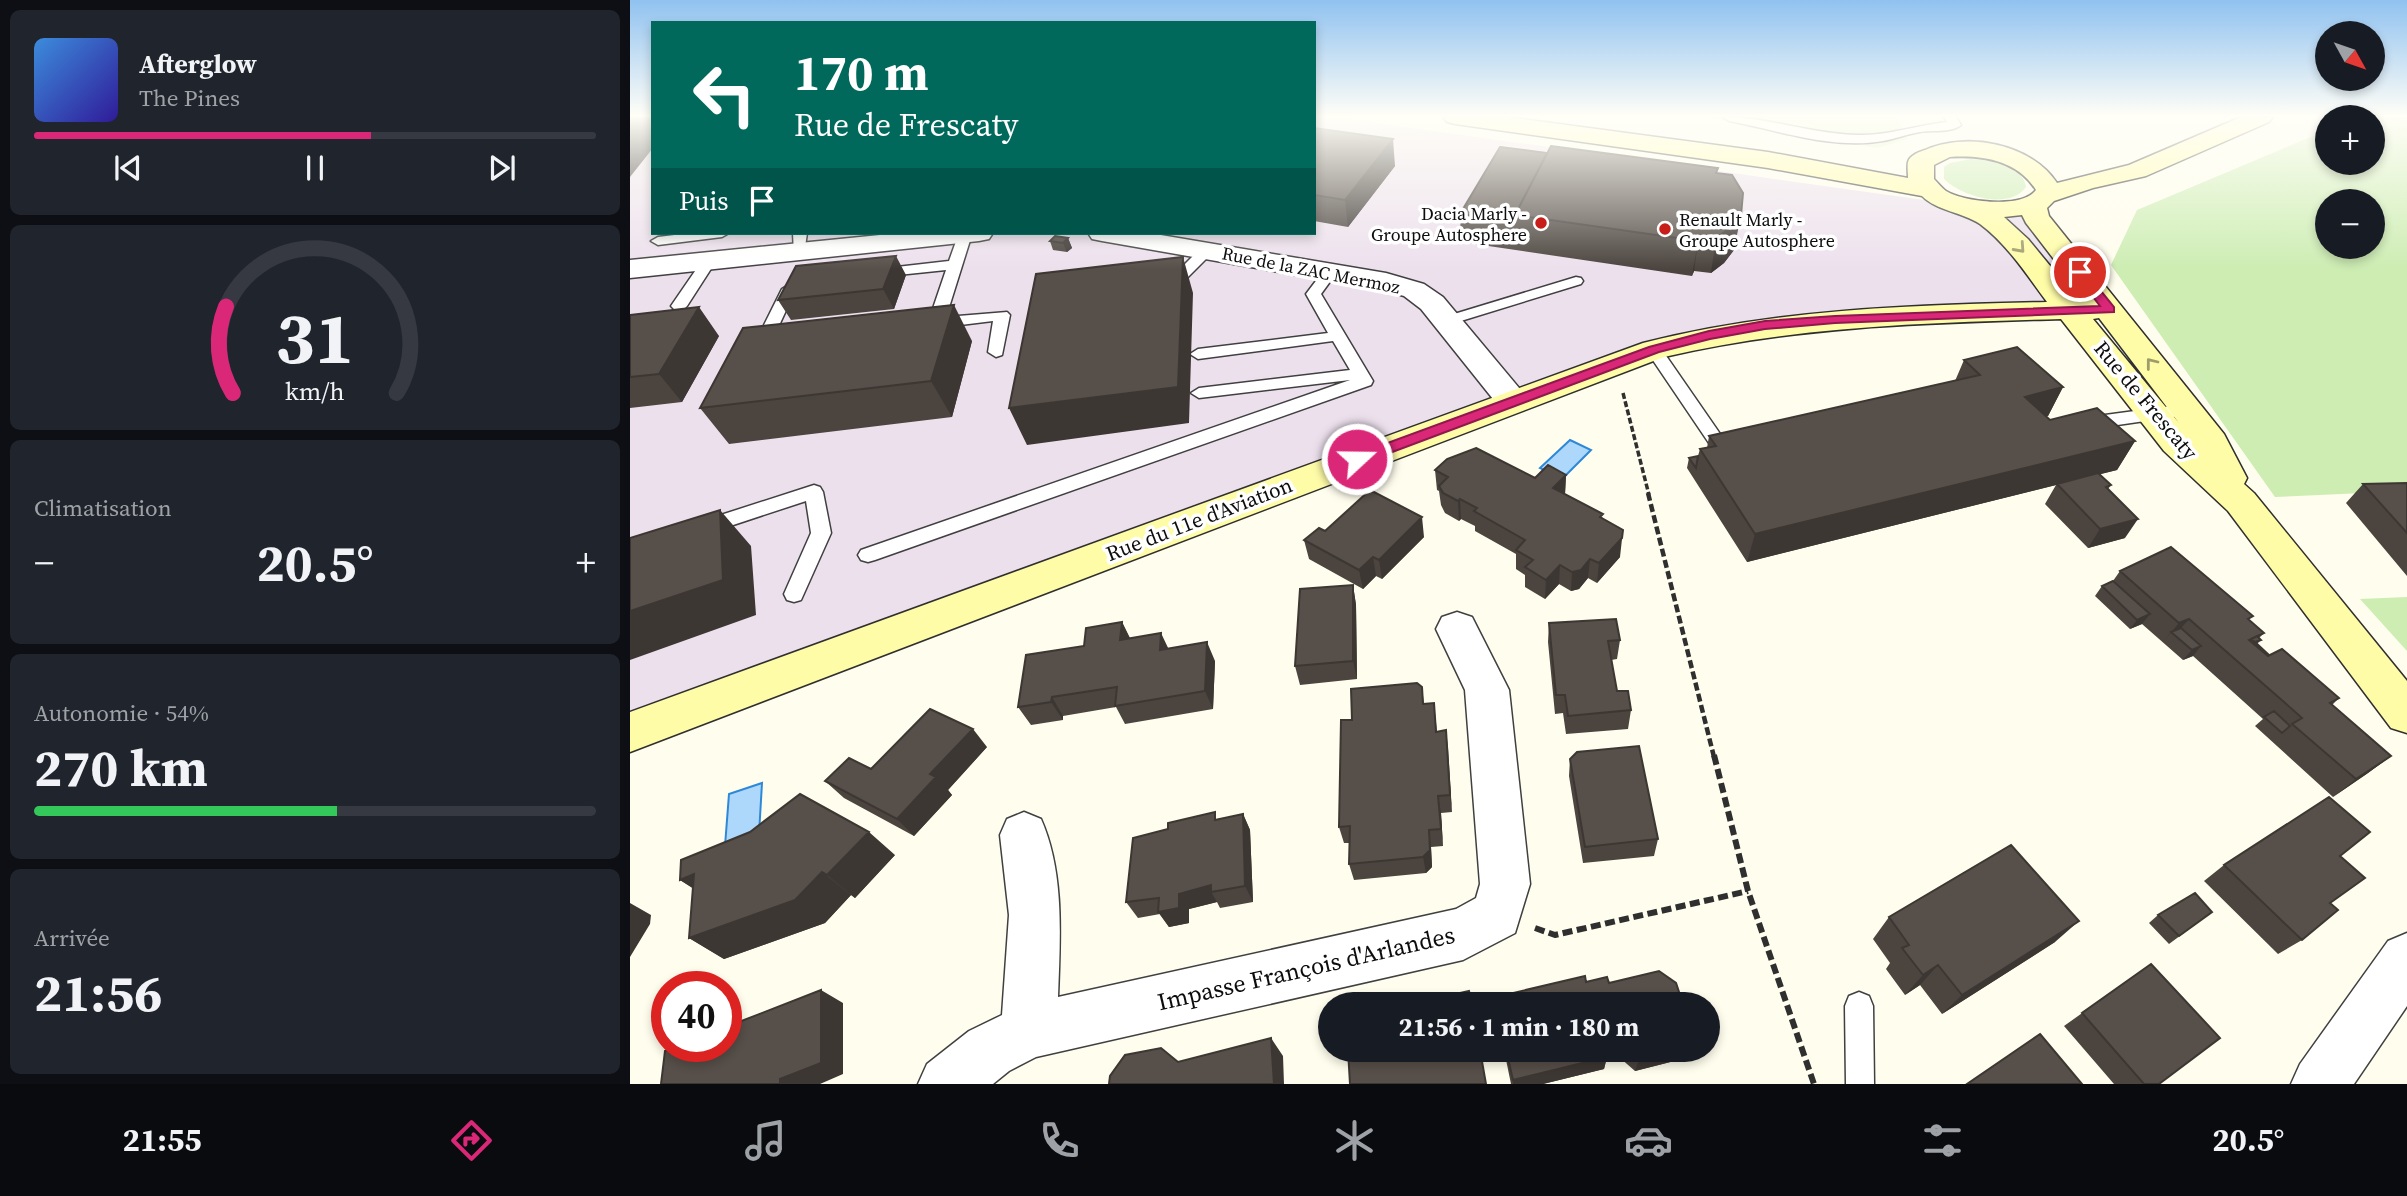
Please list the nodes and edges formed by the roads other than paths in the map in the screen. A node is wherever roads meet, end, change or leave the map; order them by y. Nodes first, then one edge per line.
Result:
1 (1815, 168) edge
2 (1918, 168) edge
3 (2029, 168) edge
4 (2144, 168) edge
5 (1931, 190) junction
6 (2040, 200) junction
7 (1967, 206) junction
8 (691, 235) edge
9 (934, 235) edge
10 (971, 235) edge
11 (1118, 235) edge
12 (660, 237) edge
13 (799, 242) edge
14 (1206, 251) junction
15 (709, 261) junction
16 (955, 265) junction
17 (636, 268) edge
18 (1330, 272) junction
19 (864, 274) edge
20 (1180, 277) edge
21 (812, 280) edge
22 (1576, 281) dead end
23 (679, 306) edge
24 (2109, 309) junction
25 (2072, 310) junction
26 (1447, 321) junction
27 (1338, 336) junction
28 (764, 348) edge
29 (1654, 350) junction
30 (996, 352) dead end
31 (1198, 354) dead end
32 (1361, 374) junction
33 (1199, 393) dead end
34 (1513, 401) junction
35 (2187, 410) junction
36 (2152, 413) junction
37 (2090, 423) edge
38 (1746, 442) edge
39 (2241, 502) junction
40 (683, 534) edge
41 (868, 555) dead end
42 (794, 594) dead end
43 (1457, 629) dead end
44 (2407, 714) edge
45 (630, 732) edge
46 (1024, 835) dead end
47 (2407, 960) edge
48 (1859, 1006) dead end
49 (1029, 1031) junction
50 (947, 1084) edge
51 (1860, 1084) edge
52 (2320, 1084) edge

1 - 5 street
2 - 5 street
3 - 6 street, Rue de Frescaty
4 - 6 street
5 - 7 street
6 - 7 street
6 - 24 street, Rue de Frescaty
7 -> 25 street, Rue de Frescaty
8 - 12 lane
9 - 13 street
10 - 16 lane
11 - 14 street, Rue de la ZAC Mermoz
12 - 17 lane
13 - 15 street
14 - 18 street, Rue de la ZAC Mermoz
14 - 20 lane
15 - 17 street
15 - 23 lane
16 - 19 lane
16 - 30 lane
18 - 26 street, Rue de la ZAC Mermoz
18 - 27 lane
21 - 28 lane
22 - 26 lane
24 - 25 street, Rue du 11e d'Aviation
35 -> 24 street, Rue de Frescaty
25 - 29 street, Rue du 11e d'Aviation
25 - 36 street, Rue de Frescaty
26 - 34 street, Rue de la ZAC Mermoz
27 - 31 lane
27 - 32 lane
29 - 34 street, Rue du 11e d'Aviation
29 - 38 lane
32 - 33 lane
32 - 41 lane
34 - 45 street, Rue du 11e d'Aviation
35 - 36 lane
35 - 39 street, Rue de Frescaty
36 - 37 lane
36 - 39 street, Rue de Frescaty
39 - 44 street, Rue de Frescaty
40 - 42 lane
43 - 49 street, Impasse François d'Arlandes
46 - 49 street
47 - 52 street
48 - 51 lane
49 - 50 street, Impasse François d'Arlandes

